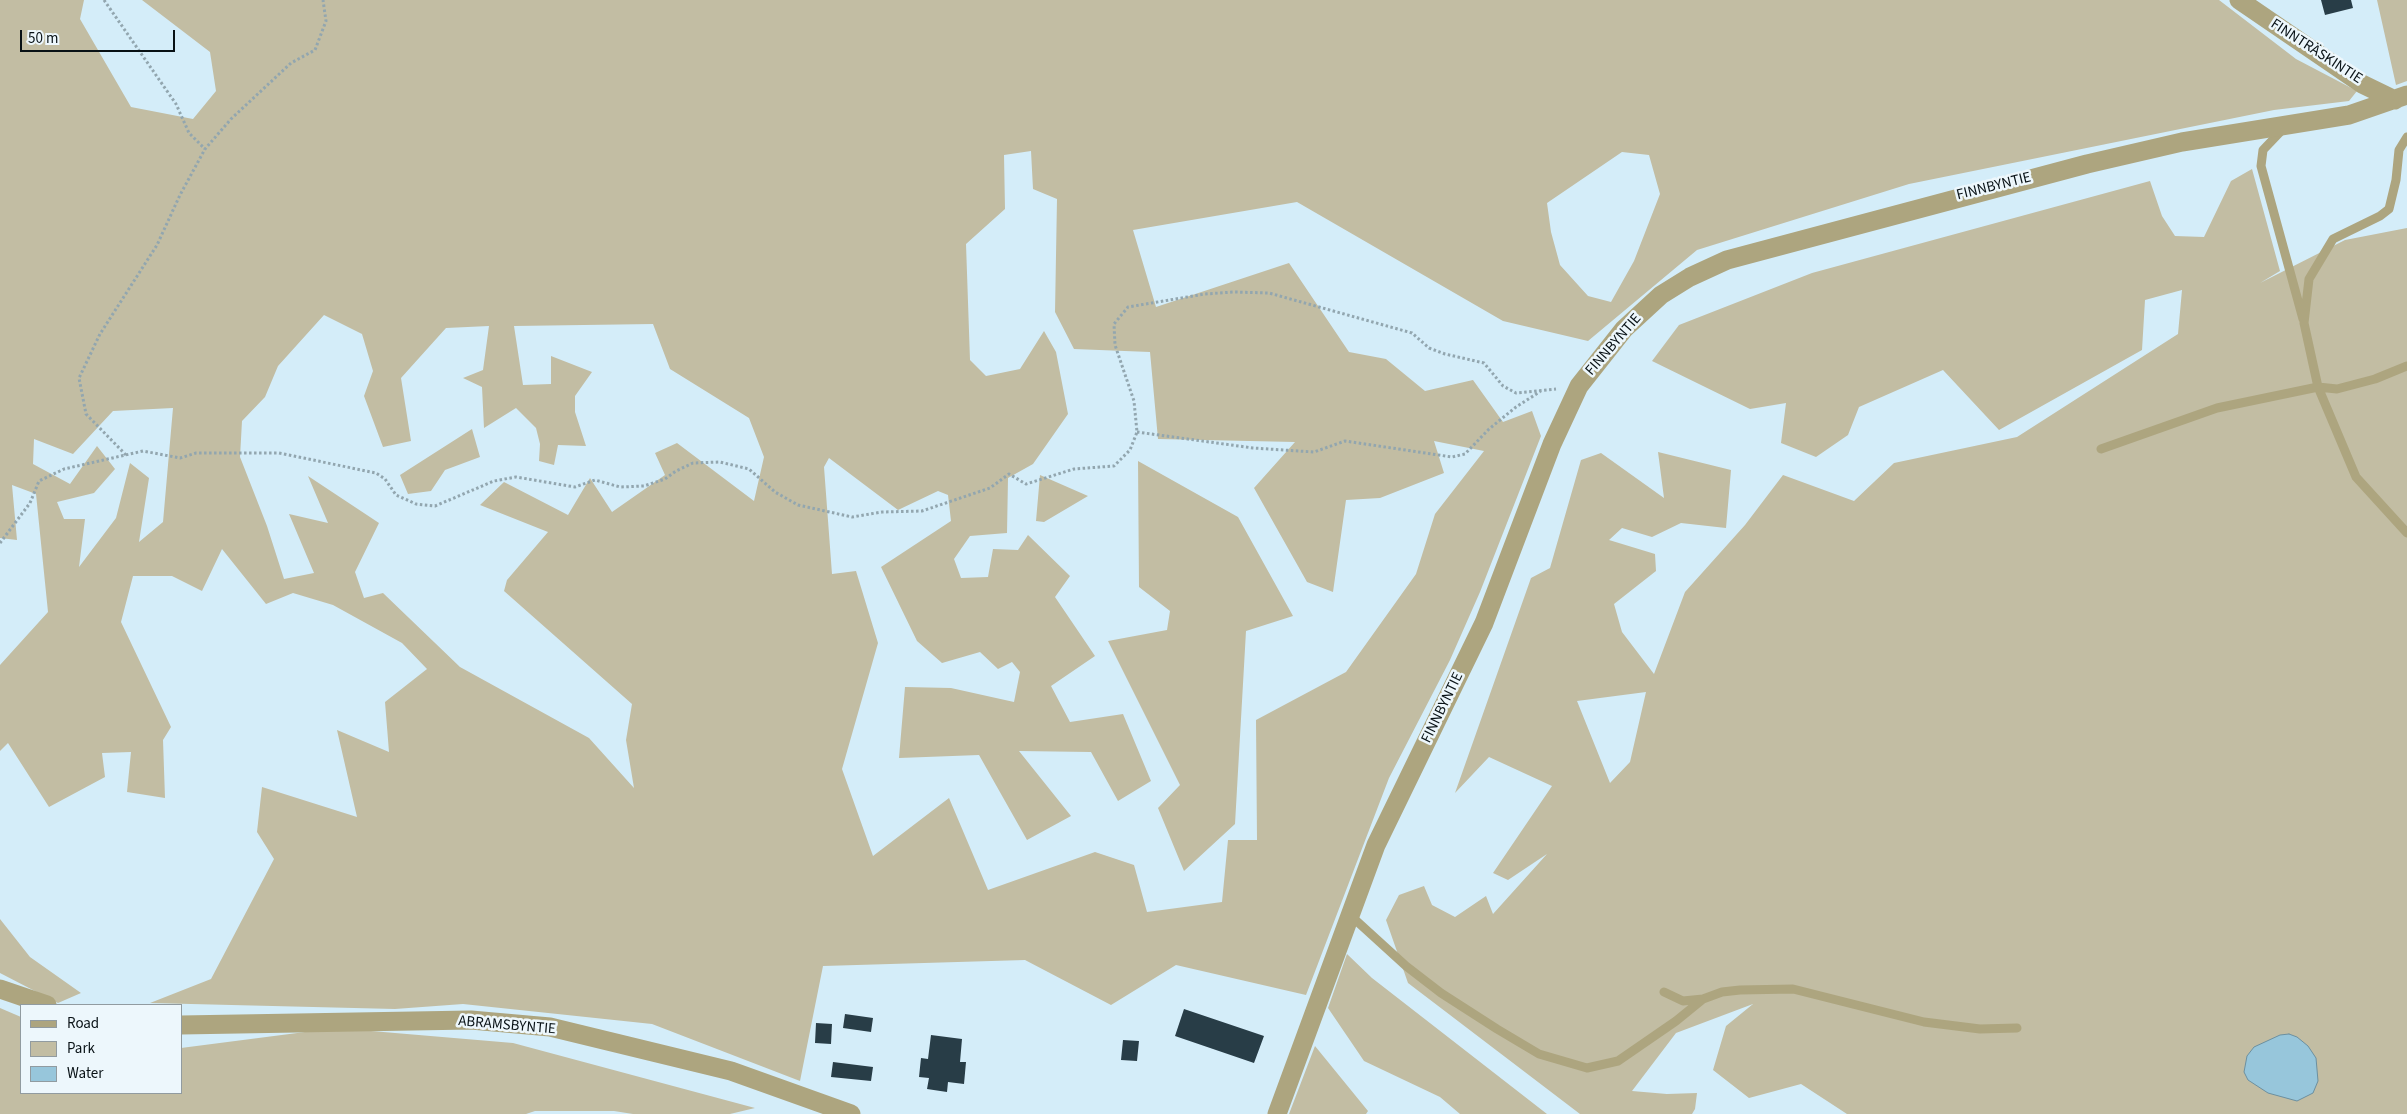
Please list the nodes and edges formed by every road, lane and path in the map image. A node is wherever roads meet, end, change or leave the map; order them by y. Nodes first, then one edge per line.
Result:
1 (104, 0) edge
2 (323, 0) edge
3 (2239, 0) edge
4 (2401, 98) edge
5 (2286, 126) junction
6 (2407, 137) edge
7 (205, 149) junction
8 (2304, 323) junction
9 (2407, 366) edge
10 (1579, 386) junction
11 (2318, 387) junction
12 (1543, 390) junction
13 (1137, 432) junction
14 (2101, 449) dead end
15 (126, 455) junction
16 (2407, 533) edge
17 (0, 543) edge
18 (1350, 915) junction
19 (0, 989) edge
20 (1664, 992) dead end
21 (1703, 999) junction
22 (44, 1004) edge
23 (182, 1025) edge
24 (2017, 1028) dead end
25 (851, 1114) edge
26 (1277, 1114) edge

1 - 7 path
2 - 7 path
3 - 4 street, FINNTRÄSKINTIE
4 - 5 street, FINNBYNTIE
5 - 8 lane
5 - 10 street, FINNBYNTIE
6 - 8 lane
7 - 15 path
8 - 11 lane
9 - 11 lane
10 - 12 path
10 - 18 street, FINNBYNTIE
11 - 14 lane
11 - 16 lane
12 - 13 path
12 - 13 path
13 - 15 path
15 - 17 path
18 - 21 lane
18 - 26 street, FINNBYNTIE
19 - 22 street
20 - 21 lane
21 - 24 lane
23 - 25 street, ABRAMSBYNTIE

